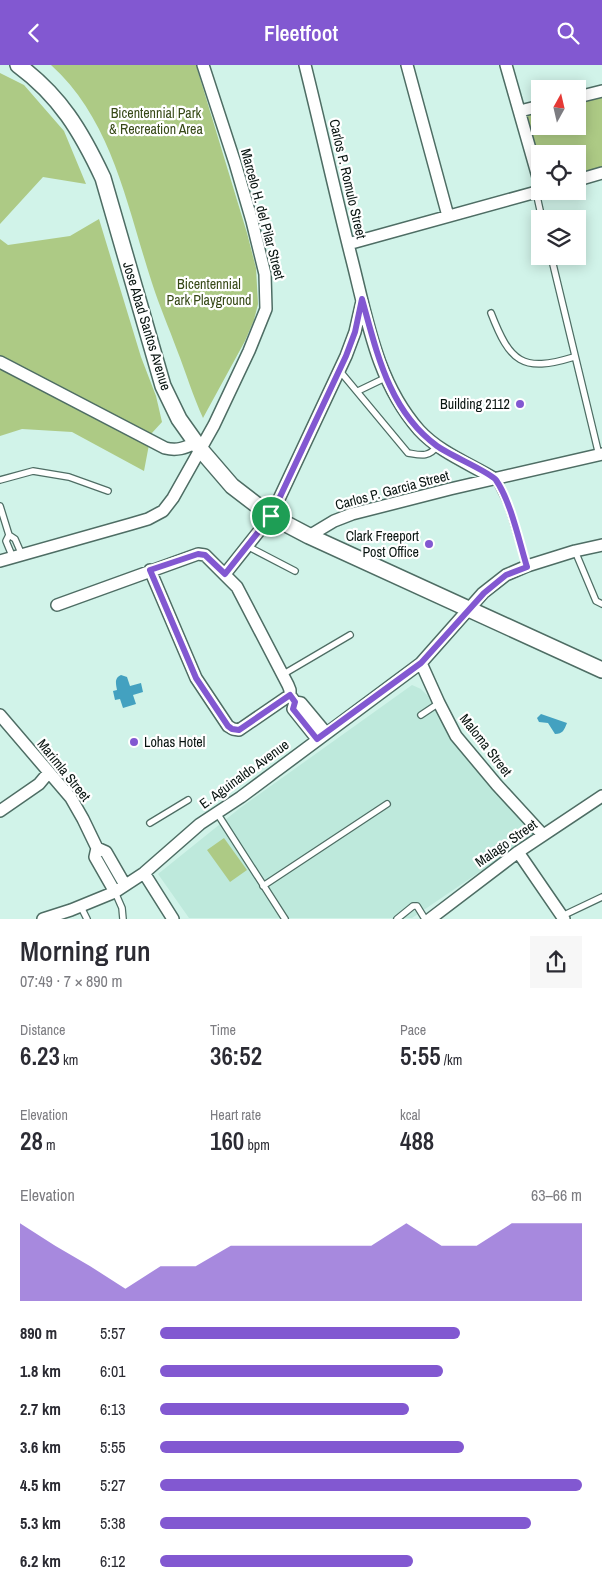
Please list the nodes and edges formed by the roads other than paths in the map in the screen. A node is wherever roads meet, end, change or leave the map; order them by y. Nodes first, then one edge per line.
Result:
1 (18, 65) edge
2 (203, 65) edge
3 (306, 65) edge
4 (407, 65) edge
5 (506, 65) edge
6 (602, 91) edge
7 (586, 95) edge
8 (531, 108) edge
9 (520, 111) junction
10 (531, 156) edge
11 (602, 173) edge
12 (586, 178) edge
13 (531, 191) edge
14 (448, 216) junction
15 (348, 244) junction
16 (553, 265) edge
17 (362, 299) junction
18 (491, 313) dead end
19 (574, 357) junction
20 (0, 362) edge
21 (339, 370) junction
22 (385, 378) junction
23 (358, 391) junction
24 (437, 446) junction
25 (198, 447) junction
26 (600, 455) edge
27 (495, 479) junction
28 (0, 480) edge
29 (108, 491) dead end
30 (0, 506) edge
31 (271, 516) junction
32 (310, 536) junction
33 (602, 545) edge
34 (247, 546) junction
35 (575, 551) junction
36 (17, 557) junction
37 (0, 561) edge
38 (527, 567) junction
39 (150, 570) junction
40 (296, 571) dead end
41 (225, 574) junction
42 (602, 604) edge
43 (58, 605) dead end
44 (470, 609) junction
45 (350, 635) dead end
46 (421, 663) junction
47 (602, 669) edge
48 (282, 675) junction
49 (292, 699) junction
50 (439, 703) junction
51 (0, 715) edge
52 (421, 715) dead end
53 (321, 736) junction
54 (49, 772) junction
55 (602, 796) edge
56 (188, 800) dead end
57 (387, 804) dead end
58 (0, 811) edge
59 (217, 813) junction
60 (150, 823) dead end
61 (543, 835) junction
62 (518, 852) junction
63 (144, 873) junction
64 (263, 886) junction
65 (120, 889) junction
66 (602, 897) edge
67 (81, 907) junction
68 (563, 917) edge
69 (44, 919) edge
70 (87, 919) edge
71 (123, 919) edge
72 (172, 919) edge
73 (285, 919) edge
74 (397, 919) edge
75 (425, 919) edge
76 (430, 919) edge

1 - 25 main road, Jose Abad Santos Avenue
2 - 25 street, Marcelo H. del Pilar Street
3 - 15 street, Carlos P. Romulo Street
4 - 14 street
5 - 9 street
6 - 7 street
8 - 9 street
9 - 10 street
11 - 12 street
13 - 14 street
14 - 15 street
15 - 17 street, Carlos P. Romulo Street
16 - 19 lane
17 - 21 street, Carlos P. Romulo Street
17 - 22 street, Carlos P. Romulo Street
18 - 19 lane
19 - 26 lane
20 - 25 street
21 - 23 lane
21 - 31 street, Carlos P. Romulo Street
22 - 23 lane
22 - 24 street, Carlos P. Romulo Street
23 - 24 lane
24 - 27 street, Carlos P. Romulo Street
25 - 31 main road, Jose Abad Santos Avenue
25 - 36 street, Marcelo H. del Pilar Street
26 - 27 street, Carlos P. Garcia Street
27 - 32 street, Carlos P. Garcia Street
27 - 38 lane
28 - 29 lane
30 - 36 lane
31 - 32 main road, Jose Abad Santos Avenue
31 - 34 street, Carlos P. Romulo Street
32 - 44 main road, Jose Abad Santos Avenue
33 - 35 street, E. Aguinaldo Avenue
34 - 40 lane
34 - 41 street, Carlos P. Romulo Street
35 - 38 street, E. Aguinaldo Avenue
35 - 42 lane
36 - 37 street, Marcelo H. del Pilar Street
38 - 44 street, E. Aguinaldo Avenue
39 - 41 street
39 - 43 street
39 - 49 street
41 - 48 street
44 - 46 street, E. Aguinaldo Avenue
44 - 47 main road, Jose Abad Santos Avenue
45 - 48 lane
46 - 50 street, Maloma Street
46 - 53 street, E. Aguinaldo Avenue
48 - 49 street
49 - 53 street
50 - 52 lane
50 - 61 street, Maloma Street
51 - 54 street, Marimla Street
53 - 59 street, E. Aguinaldo Avenue
54 - 58 street
54 - 65 street, Marimla Street
55 - 61 street, Malago Street
56 - 60 lane
57 - 64 lane
59 - 63 street, E. Aguinaldo Avenue
59 - 64 lane
61 - 62 street, Malago Street
62 - 68 street
62 - 76 street, Malago Street
63 - 65 street, E. Aguinaldo Avenue
63 - 72 street
64 - 73 lane
65 - 67 street, E. Aguinaldo Avenue
65 - 71 lane
66 - 68 lane
67 - 69 street, E. Aguinaldo Avenue
67 - 70 lane
74 - 75 lane

